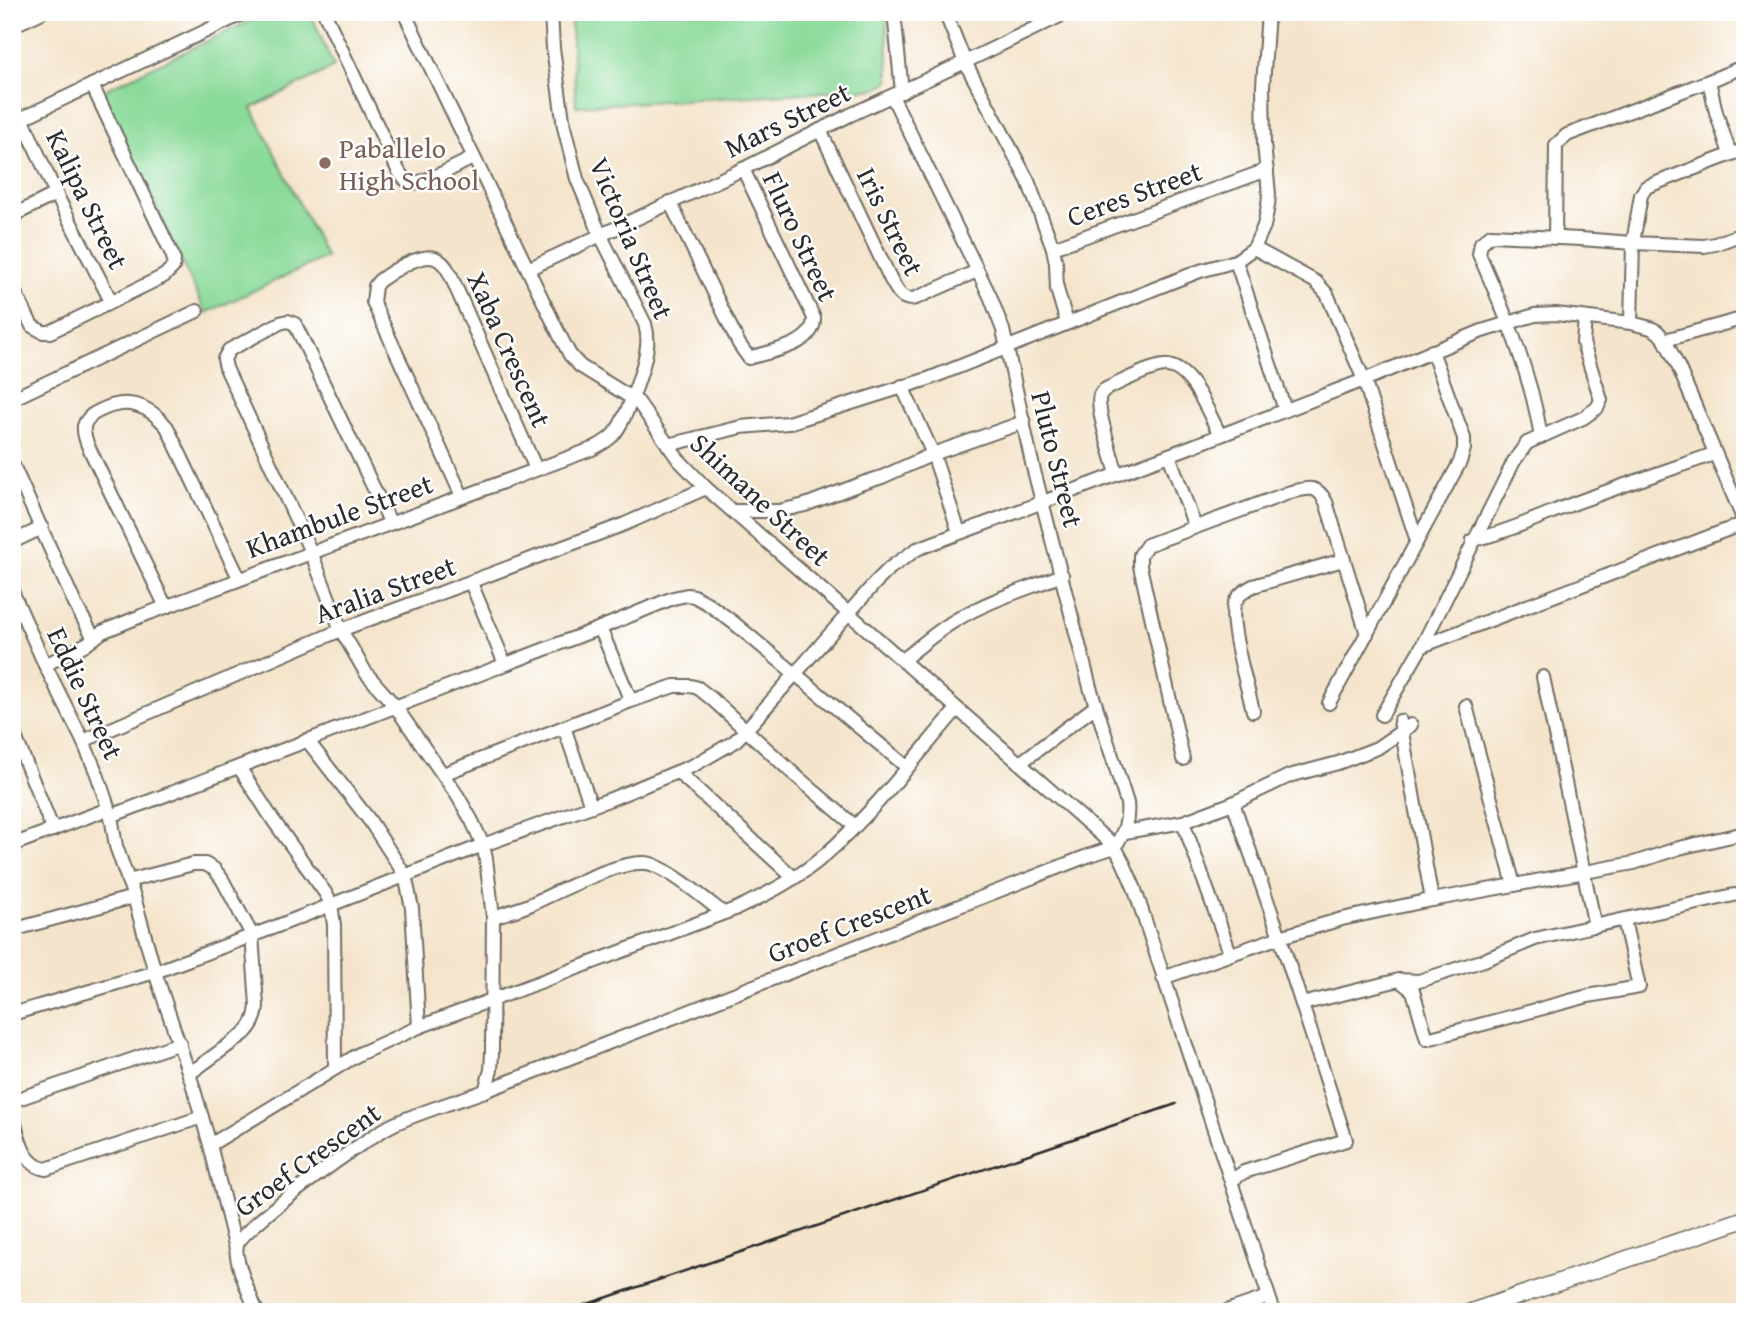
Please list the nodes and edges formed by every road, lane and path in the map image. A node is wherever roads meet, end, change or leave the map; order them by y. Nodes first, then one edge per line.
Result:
1 (43, 12) edge
2 (246, 12) edge
3 (324, 12) edge
4 (404, 12) edge
5 (551, 12) edge
6 (894, 12) edge
7 (945, 12) edge
8 (1068, 12) edge
9 (1268, 12) edge
10 (12, 26) edge
11 (965, 62) junction
12 (1745, 65) edge
13 (1709, 81) junction
14 (92, 85) junction
15 (897, 94) junction
16 (17, 120) edge
17 (820, 130) junction
18 (1745, 149) edge
19 (1730, 154) junction
20 (473, 158) junction
21 (743, 169) junction
22 (1267, 170) junction
23 (56, 194) junction
24 (670, 202) junction
25 (12, 216) edge
26 (1745, 233) edge
27 (601, 236) junction
28 (1555, 238) junction
29 (1633, 243) junction
30 (1053, 248) junction
31 (1254, 248) junction
32 (1236, 261) junction
33 (528, 269) junction
34 (977, 271) junction
35 (12, 286) edge
36 (111, 301) junction
37 (197, 311) dead end
38 (1585, 318) junction
39 (1745, 318) edge
40 (1508, 322) junction
41 (1066, 323) junction
42 (1631, 323) junction
43 (1665, 340) junction
44 (1007, 347) junction
45 (1432, 351) junction
46 (1364, 380) junction
47 (902, 386) junction
48 (632, 397) junction
49 (12, 400) edge
50 (1285, 410) junction
51 (624, 418) junction
52 (650, 419) junction
53 (1024, 422) junction
54 (1220, 435) junction
55 (1541, 437) junction
56 (668, 445) junction
57 (933, 454) junction
58 (1714, 454) junction
59 (1169, 455) junction
60 (12, 463) edge
61 (536, 469) junction
62 (1117, 474) junction
63 (706, 488) junction
64 (462, 496) junction
65 (1042, 502) junction
66 (733, 511) junction
67 (390, 523) junction
68 (1745, 523) edge
69 (1195, 527) junction
70 (42, 528) junction
71 (959, 532) junction
72 (1473, 540) junction
73 (1417, 541) junction
74 (12, 542) edge
75 (311, 552) junction
76 (1343, 560) junction
77 (1062, 575) junction
78 (239, 578) junction
79 (471, 583) junction
80 (12, 591) edge
81 (1564, 596) dead end
82 (166, 607) junction
83 (848, 612) junction
84 (600, 628) junction
85 (341, 630) junction
86 (1367, 634) junction
87 (94, 638) junction
88 (1422, 646) junction
89 (903, 660) junction
90 (505, 664) junction
91 (45, 665) junction
92 (794, 673) junction
93 (1543, 677) dead end
94 (631, 701) junction
95 (1329, 704) dead end
96 (395, 706) junction
97 (1096, 706) junction
98 (1466, 706) dead end
99 (957, 709) junction
100 (1254, 711) dead end
101 (1396, 720) junction
102 (564, 727) junction
103 (12, 729) edge
104 (745, 731) junction
105 (307, 740) junction
106 (83, 741) junction
107 (1183, 759) dead end
108 (1020, 763) junction
109 (239, 767) junction
110 (907, 767) junction
111 (678, 772) junction
112 (443, 774) junction
113 (1233, 803) junction
114 (591, 806) junction
115 (110, 812) junction
116 (1183, 822) junction
117 (855, 826) junction
118 (53, 830) junction
119 (1125, 832) junction
120 (1745, 833) edge
121 (12, 845) edge
122 (483, 845) junction
123 (1115, 847) junction
124 (1584, 872) junction
125 (405, 875) junction
126 (794, 878) junction
127 (128, 881) junction
128 (1514, 885) junction
129 (1734, 895) dead end
130 (134, 897) junction
131 (1432, 900) junction
132 (331, 904) junction
133 (723, 913) junction
134 (493, 917) junction
135 (1624, 920) junction
136 (1595, 926) junction
137 (12, 930) edge
138 (252, 935) junction
139 (1280, 937) junction
140 (1230, 953) junction
141 (155, 972) junction
142 (1163, 978) junction
143 (1399, 980) junction
144 (491, 1000) junction
145 (1302, 1004) junction
146 (12, 1014) edge
147 (419, 1027) junction
148 (180, 1043) junction
149 (335, 1068) junction
150 (189, 1074) junction
151 (485, 1091) junction
152 (12, 1101) edge
153 (12, 1112) edge
154 (202, 1117) junction
155 (210, 1145) junction
156 (1231, 1181) junction
157 (1745, 1219) edge
158 (236, 1250) junction
159 (1268, 1297) junction
160 (257, 1312) edge
161 (1224, 1312) edge
162 (1274, 1312) edge
163 (1471, 1312) edge

1 - 10 street
2 - 14 street
3 - 20 street
4 - 20 street, Shimane Street
5 - 27 street, Victoria Street
6 - 15 street
7 - 11 street, Ceres Street
8 - 11 street, Mars Street
9 - 22 street
11 - 15 street, Mars Street
11 - 30 street, Ceres Street
12 - 13 street
13 - 19 street
13 - 28 street
14 - 16 street
14 - 36 street
15 - 17 street, Mars Street
15 - 34 street, Pluto Street
16 - 23 street, Kalipa Street
17 - 21 street, Mars Street
17 - 34 street, Iris Street
18 - 19 street
19 - 29 street
20 - 33 street, Shimane Street
21 - 24 street, Mars Street
21 - 24 street, Fluro Street
22 - 30 street, Ceres Street
22 - 31 street
23 - 25 street
23 - 36 street, Kalipa Street
24 - 27 street, Mars Street
26 - 29 street
27 - 33 street, Mars Street
27 - 48 street, Victoria Street
28 - 29 street
28 - 40 street
29 - 42 street
30 - 41 street
31 - 32 street
31 - 46 street
32 - 41 street
32 - 50 street
33 - 48 street, Shimane Street
34 - 44 street, Pluto Street
35 - 36 street
37 - 49 street
38 - 40 street
38 - 42 street
38 - 55 street
39 - 43 street
40 - 45 street
40 - 55 street
41 - 44 street
42 - 43 street
43 - 58 street
44 - 47 street
44 - 53 street, Pluto Street
45 - 46 street
45 - 73 street
46 - 50 street
46 - 73 street
47 - 56 street
47 - 57 street
48 - 51 street, Khambule Street
48 - 52 street, Shimane Street
50 - 54 street
51 - 52 street
51 - 61 street, Khambule Street
52 - 56 street, Shimane Street
53 - 57 street
53 - 65 street, Pluto Street
54 - 59 street
54 - 62 street
55 - 72 street
56 - 63 street, Shimane Street
57 - 66 street
57 - 71 street
58 - 68 street
58 - 72 street
59 - 62 street
59 - 69 street
60 - 70 street
61 - 64 street, Khambule Street
61 - 64 street, Xaba Crescent
62 - 65 street
63 - 66 street, Shimane Street
63 - 79 street, Aralia Street
64 - 67 street, Khambule Street
65 - 71 street
65 - 77 street, Pluto Street
66 - 83 street, Shimane Street
67 - 75 street, Khambule Street
67 - 75 street
68 - 88 street
69 - 76 street
69 - 107 street
70 - 74 street
70 - 87 street
71 - 83 street
72 - 88 street
73 - 86 street
75 - 78 street, Khambule Street
75 - 85 street
76 - 86 street
76 - 100 street
77 - 89 street
77 - 97 street, Pluto Street
78 - 82 street, Khambule Street
78 - 82 street
79 - 85 street, Aralia Street
79 - 90 street
80 - 91 street, Eddie Street
81 - 101 street
82 - 87 street, Khambule Street
83 - 89 street, Shimane Street
83 - 92 street
84 - 90 street
84 - 92 street
84 - 94 street
85 - 96 street
85 - 106 street, Aralia Street
86 - 95 street
87 - 91 street, Khambule Street
88 - 101 street
89 - 99 street, Shimane Street
90 - 96 street
91 - 106 street, Eddie Street
92 - 104 street
92 - 110 street
93 - 124 street
94 - 102 street
94 - 104 street
96 - 105 street
96 - 112 street
97 - 108 street
97 - 119 street, Pluto Street
98 - 128 street
99 - 108 street, Shimane Street
99 - 110 street
101 - 113 street
101 - 131 street
102 - 112 street
102 - 114 street
103 - 118 street
104 - 111 street
104 - 117 street
105 - 109 street
105 - 125 street
106 - 115 street, Eddie Street
108 - 123 street, Shimane Street
109 - 115 street
109 - 132 street
110 - 117 street
111 - 114 street
111 - 126 street
112 - 122 street
113 - 116 street
113 - 139 street
114 - 122 street
115 - 118 street
115 - 127 street, Eddie Street
116 - 119 street
116 - 140 street
117 - 126 street
118 - 121 street
119 - 123 street
120 - 124 street
122 - 125 street
122 - 134 street
123 - 142 street
123 - 151 street, Groef Crescent
124 - 128 street
124 - 136 street
125 - 132 street
125 - 147 street
126 - 133 street
127 - 130 street, Eddie Street
127 - 138 street
128 - 131 street
129 - 135 street
130 - 137 street
130 - 141 street, Eddie Street
131 - 139 street
132 - 138 street
132 - 149 street
133 - 134 street
133 - 144 street
134 - 144 street
135 - 136 street
135 - 143 street
136 - 143 street
138 - 141 street
138 - 150 street
139 - 140 street
139 - 145 street
140 - 142 street
141 - 146 street
141 - 148 street, Eddie Street
142 - 156 street
143 - 145 street
144 - 147 street
144 - 151 street
145 - 156 street
147 - 149 street
148 - 150 street, Eddie Street
148 - 152 street
149 - 155 street
150 - 154 street, Eddie Street
151 - 158 street, Groef Crescent
153 - 154 street
154 - 155 street, Eddie Street
155 - 158 street, Eddie Street
156 - 159 street
157 - 163 main road
158 - 160 street, Groef Crescent
159 - 161 street
159 - 162 street

